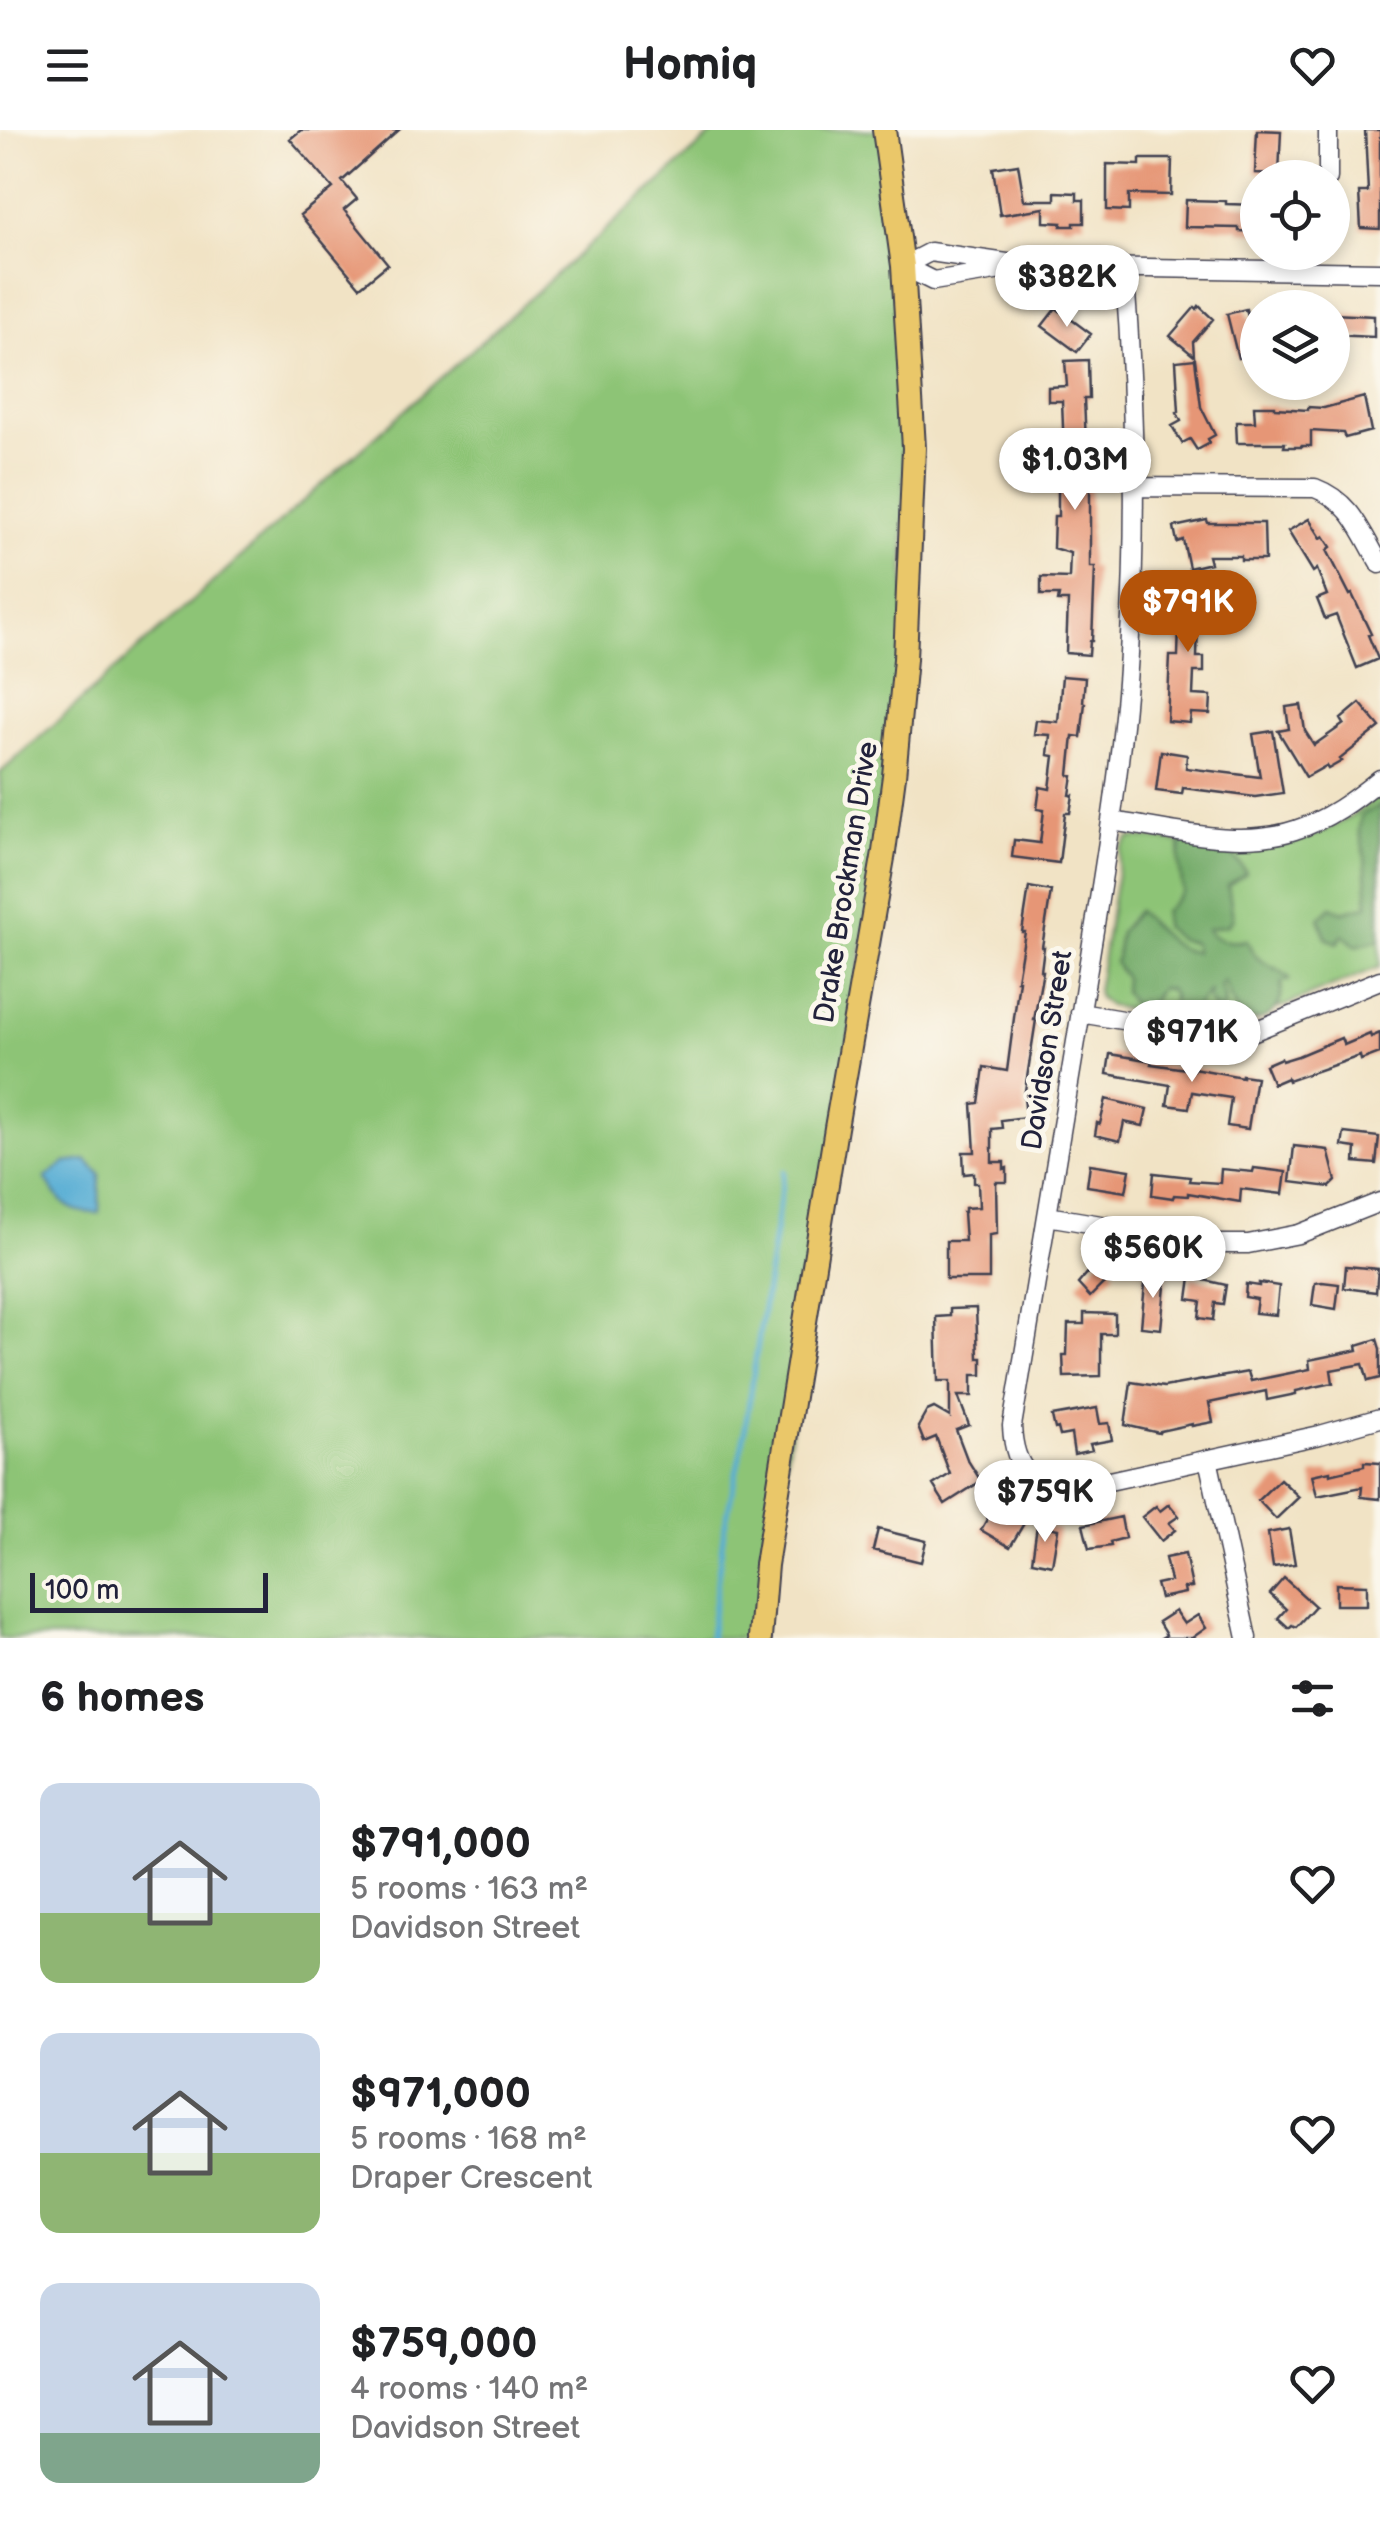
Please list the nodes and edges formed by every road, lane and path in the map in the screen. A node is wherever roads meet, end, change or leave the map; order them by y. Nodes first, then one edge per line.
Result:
1 (884, 130) edge
2 (1328, 130) edge
3 (1328, 160) edge
4 (1240, 264) edge
5 (903, 266) junction
6 (1028, 266) junction
7 (1350, 266) edge
8 (1124, 267) junction
9 (1380, 272) edge
10 (1134, 488) junction
11 (1380, 564) edge
12 (1380, 779) edge
13 (1111, 821) junction
14 (1380, 980) edge
15 (1080, 1013) junction
16 (1380, 1202) edge
17 (1047, 1216) junction
18 (1380, 1418) edge
19 (1208, 1460) junction
20 (760, 1638) edge
21 (1247, 1638) edge

1 - 5 main road, Drake Brockman Drive
2 - 3 street
4 - 8 street
5 - 6 street
5 - 6 street
5 - 20 main road, Drake Brockman Drive
6 - 8 street
7 - 9 street
8 - 10 street, Davidson Street
10 - 11 street
10 - 13 street, Davidson Street
12 - 13 street
13 - 15 street, Davidson Street
14 - 15 street
15 - 17 street, Davidson Street
16 - 17 street
17 - 19 street, Davidson Street
18 - 19 street, Davidson Street
19 - 21 street

